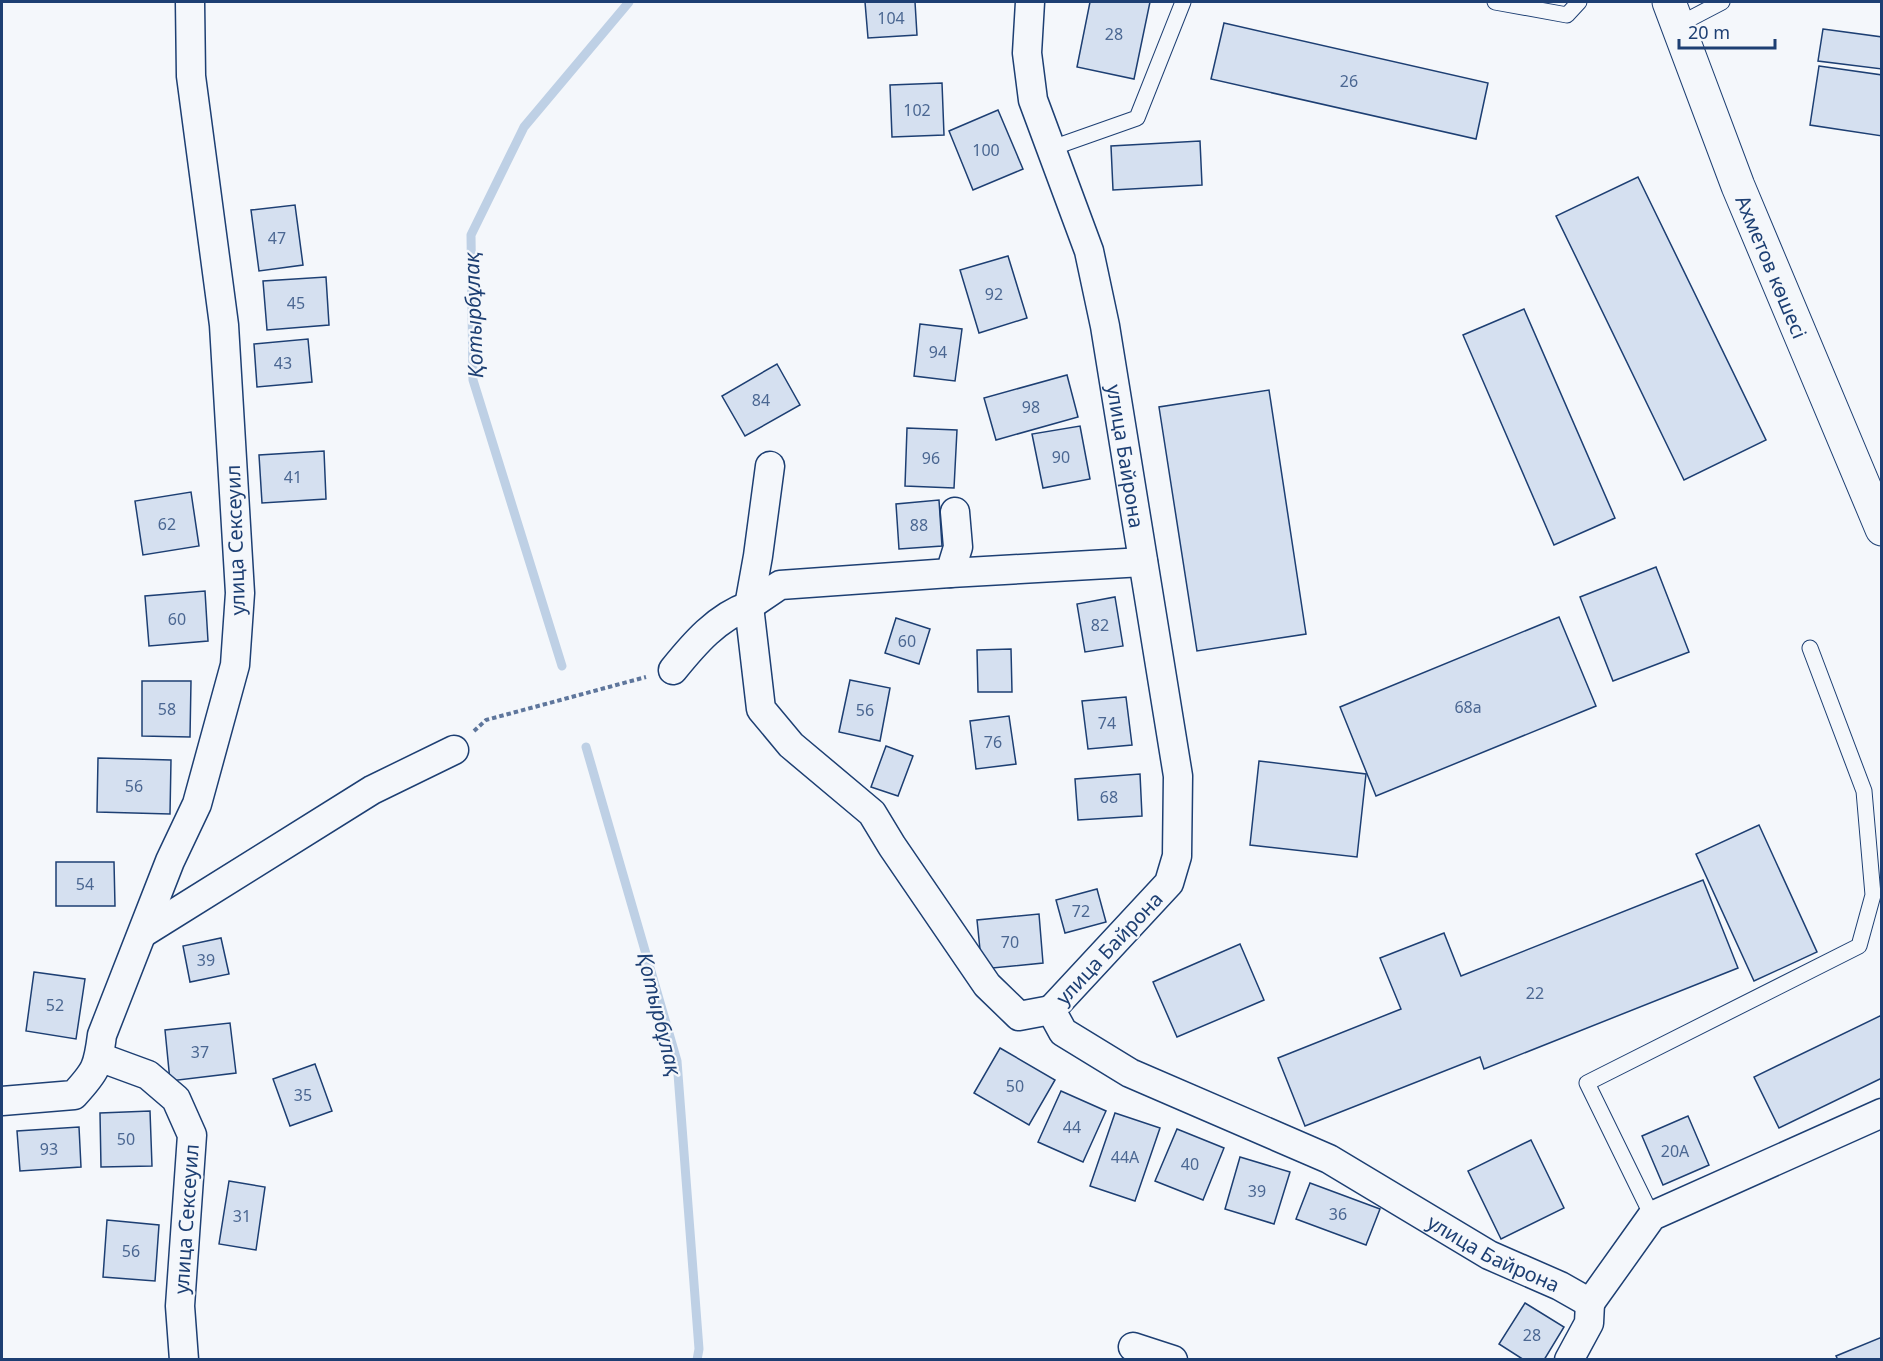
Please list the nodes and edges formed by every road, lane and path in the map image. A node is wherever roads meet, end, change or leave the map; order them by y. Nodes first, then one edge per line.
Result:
1 (190, 2) edge
2 (1030, 2) edge
3 (1183, 2) edge
4 (1495, 2) edge
5 (1579, 2) edge
6 (1722, 2) edge
7 (1673, 13) edge
8 (1052, 148) junction
9 (770, 466) dead end
10 (955, 512) dead end
11 (1881, 529) edge
12 (1143, 562) junction
13 (950, 573) junction
14 (748, 606) junction
15 (1810, 648) dead end
16 (672, 670) joint
17 (454, 750) joint
18 (143, 933) junction
19 (1051, 1010) junction
20 (99, 1058) junction
21 (2, 1101) edge
22 (1881, 1113) edge
23 (1652, 1216) junction
24 (1590, 1303) junction
25 (1133, 1347) dead end
26 (184, 1359) edge
27 (1173, 1359) edge
28 (1569, 1359) edge

1 - 18 street, улица Сексеуил
2 - 8 street, улица Байрона
3 - 8 lane
4 - 5 lane
6 - 7 lane
7 - 11 street, Ахметов көшесі
8 - 12 street, улица Байрона
9 - 14 street
10 - 13 street
12 - 13 street
12 - 19 street, улица Байрона
13 - 14 street
14 - 16 street
14 - 19 street
15 - 23 lane
16 - 17 path
17 - 18 street
18 - 20 street, улица Сексеуил
19 - 24 street, улица Байрона
20 - 21 street, улица Сексеуил
20 - 26 street, улица Сексеуил
22 - 23 street
23 - 24 street
24 - 28 street
25 - 27 street

